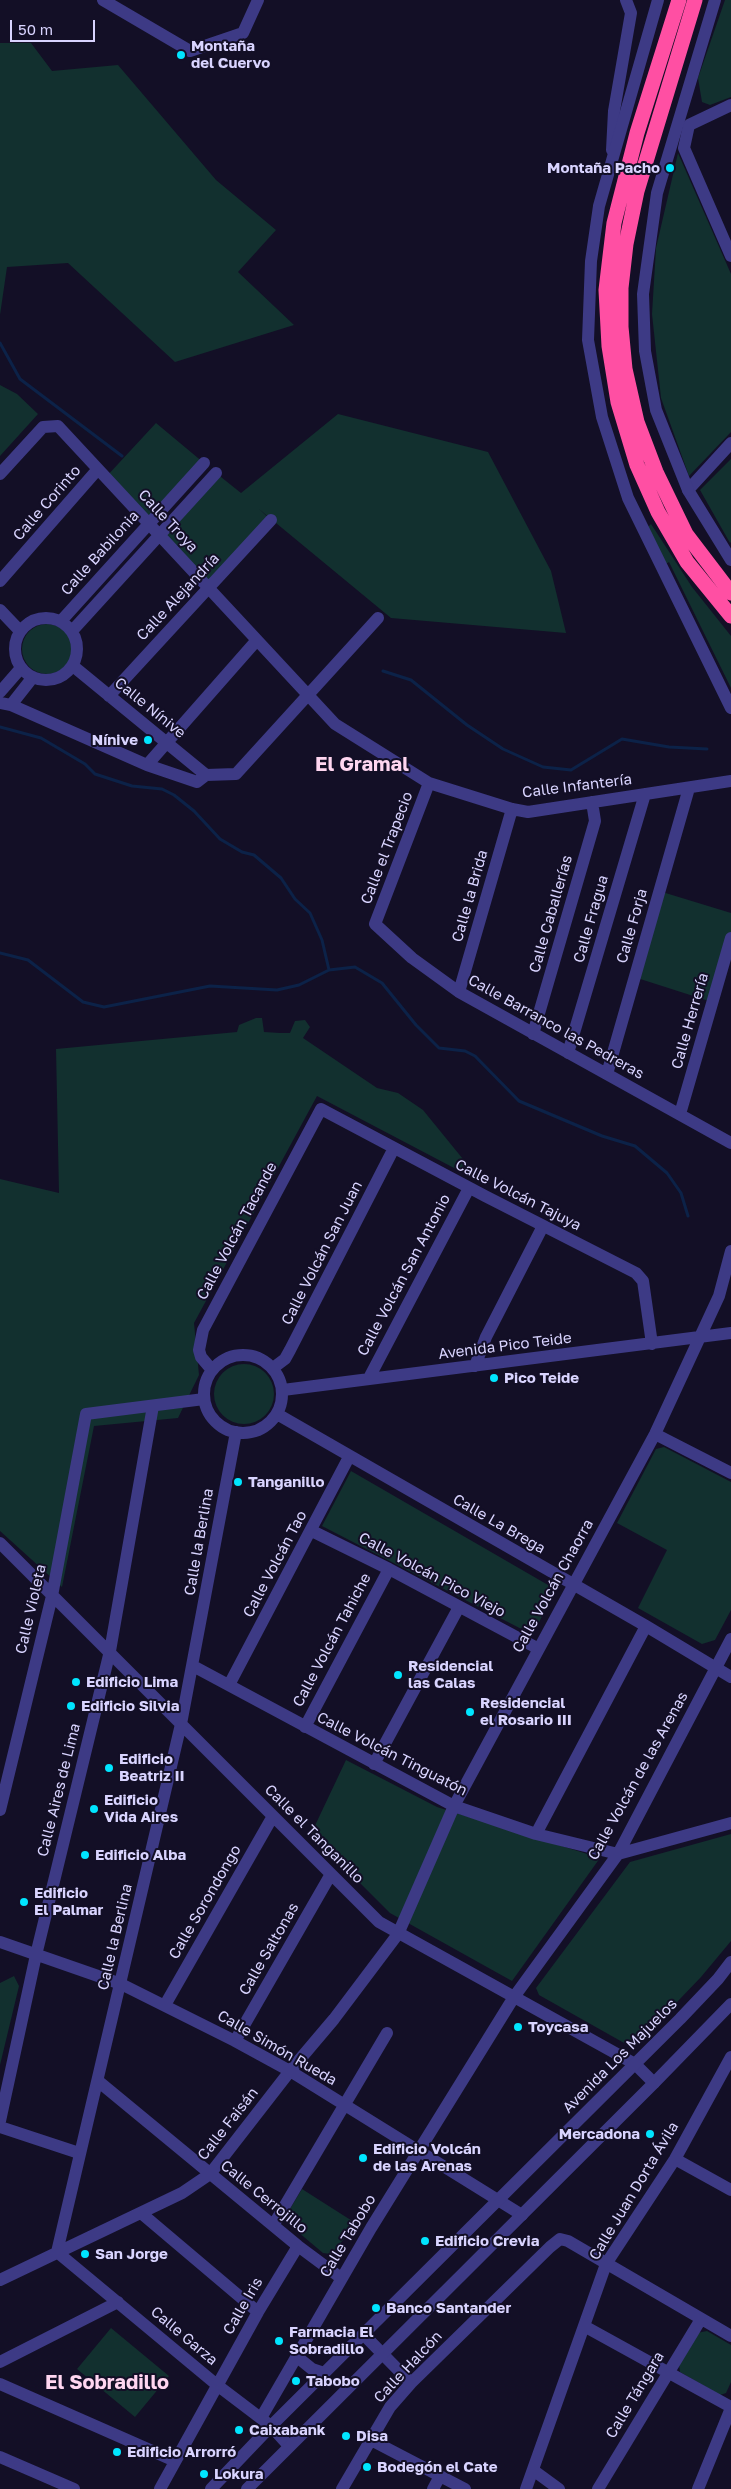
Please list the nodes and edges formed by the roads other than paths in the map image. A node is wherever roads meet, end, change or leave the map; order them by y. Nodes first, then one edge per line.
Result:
1 (103, 0) edge
2 (258, 0) edge
3 (626, 0) edge
4 (658, 0) edge
5 (679, 0) edge
6 (695, 0) edge
7 (715, 0) edge
8 (731, 105) edge
9 (612, 154) junction
10 (731, 255) edge
11 (731, 444) edge
12 (204, 463) dead end
13 (98, 469) junction
14 (216, 473) dead end
15 (0, 474) edge
16 (688, 490) junction
17 (271, 520) dead end
18 (148, 524) junction
19 (160, 536) junction
20 (730, 557) edge
21 (0, 581) edge
22 (209, 589) junction
23 (731, 593) edge
24 (0, 610) edge
25 (731, 616) edge
26 (378, 618) dead end
27 (61, 621) junction
28 (20, 631) junction
29 (72, 631) junction
30 (257, 640) junction
31 (72, 666) junction
32 (21, 668) junction
33 (33, 677) junction
34 (0, 692) edge
35 (308, 695) junction
36 (109, 696) junction
37 (6, 704) edge
38 (731, 708) edge
39 (166, 742) junction
40 (147, 765) junction
41 (206, 775) junction
42 (731, 781) edge
43 (429, 783) junction
44 (689, 788) junction
45 (645, 794) junction
46 (592, 802) junction
47 (512, 809) junction
48 (375, 924) joint
49 (731, 938) edge
50 (459, 992) junction
51 (533, 1034) junction
52 (568, 1053) junction
53 (607, 1074) junction
54 (321, 1109) joint
55 (680, 1114) junction
56 (731, 1143) edge
57 (394, 1148) junction
58 (469, 1188) junction
59 (542, 1226) junction
60 (731, 1252) edge
61 (731, 1333) edge
62 (699, 1338) junction
63 (652, 1344) junction
64 (475, 1366) junction
65 (273, 1368) junction
66 (212, 1370) junction
67 (368, 1378) junction
68 (283, 1390) junction
69 (204, 1399) junction
70 (153, 1406) junction
71 (277, 1414) junction
72 (236, 1432) junction
73 (655, 1434) junction
74 (350, 1457) junction
75 (730, 1469) edge
76 (312, 1531) junction
77 (0, 1543) edge
78 (388, 1569) junction
79 (573, 1584) junction
80 (52, 1596) junction
81 (459, 1607) junction
82 (646, 1626) junction
83 (731, 1639) edge
84 (537, 1648) junction
85 (110, 1650) junction
86 (193, 1666) junction
87 (716, 1668) junction
88 (731, 1677) edge
89 (229, 1686) junction
90 (181, 1724) junction
91 (305, 1727) junction
92 (374, 1764) junction
93 (454, 1806) junction
94 (0, 1810) edge
95 (273, 1816) junction
96 (730, 1822) edge
97 (536, 1834) junction
98 (618, 1854) junction
99 (331, 1874) junction
100 (398, 1934) junction
101 (0, 1942) edge
102 (36, 1955) junction
103 (731, 1962) edge
104 (121, 1984) junction
105 (514, 1997) junction
106 (731, 2004) edge
107 (165, 2005) junction
108 (387, 2033) dead end
109 (235, 2040) junction
110 (731, 2057) edge
111 (635, 2064) junction
112 (290, 2071) junction
113 (98, 2081) junction
114 (654, 2083) junction
115 (344, 2105) junction
116 (0, 2121) edge
117 (0, 2127) edge
118 (418, 2152) junction
119 (79, 2153) junction
120 (674, 2159) junction
121 (210, 2174) junction
122 (731, 2190) edge
123 (498, 2200) junction
124 (141, 2213) junction
125 (522, 2215) junction
126 (274, 2224) junction
127 (298, 2246) junction
128 (57, 2252) junction
129 (606, 2264) junction
130 (341, 2278) junction
131 (0, 2280) edge
132 (118, 2302) junction
133 (258, 2312) junction
134 (701, 2319) junction
135 (584, 2326) junction
136 (364, 2335) junction
137 (731, 2336) edge
138 (382, 2354) junction
139 (296, 2356) junction
140 (0, 2362) edge
141 (667, 2371) junction
142 (324, 2373) junction
143 (411, 2383) junction
144 (0, 2384) edge
145 (216, 2385) junction
146 (731, 2408) edge
147 (266, 2422) junction
148 (371, 2440) junction
149 (289, 2446) junction
150 (0, 2457) edge
151 (175, 2462) junction
152 (533, 2470) junction
153 (440, 2476) junction
154 (74, 2489) edge
155 (160, 2489) edge
156 (211, 2489) edge
157 (247, 2489) edge
158 (342, 2489) edge
159 (433, 2489) edge
160 (465, 2489) edge
161 (526, 2489) edge
162 (559, 2489) edge
163 (598, 2489) edge
164 (698, 2489) edge

1 - 2 street
3 - 9 street
4 - 9 street
5 - 25 highway
6 - 23 highway
7 - 16 street
8 - 10 street
9 - 38 street
11 - 16 street
12 - 18 street, Calle Babilonia
13 - 15 street, Calle Troya
13 - 18 street, Calle Troya
13 - 21 street, Calle Corinto
14 - 19 street
16 - 20 street
17 - 22 street, Calle Alejandría
18 - 19 street, Calle Troya
18 - 27 street, Calle Babilonia
19 - 22 street, Calle Troya
19 - 29 street
22 - 30 street, Calle Troya
22 - 36 street, Calle Alejandría
24 - 28 street
26 - 35 street
27 - 28 street
27 - 29 street
28 - 32 street
29 - 31 street
30 - 35 street, Calle Troya
30 - 39 street
31 - 33 street
31 - 36 street, Calle Nínive
32 - 33 street
32 - 34 street
33 - 37 street
35 - 41 street
35 - 43 street, Calle Infantería
36 - 39 street, Calle Nínive
37 - 40 street
39 - 40 street
39 - 41 street, Calle Nínive
40 - 41 street
42 - 44 street, Calle Infantería
43 - 47 street, Calle Infantería
43 - 48 street, Calle el Trapecio
44 - 45 street, Calle Infantería
44 - 53 street, Calle Forja
45 - 46 street, Calle Infantería
45 - 52 street, Calle Fragua
46 - 47 street, Calle Infantería
46 - 51 street, Calle Caballerías
47 - 50 street, Calle la Brida
48 - 50 street, Calle Barranco las Pedreras
49 - 55 street, Calle Herrería
50 - 51 street, Calle Barranco las Pedreras
51 - 52 street, Calle Barranco las Pedreras
52 - 53 street, Calle Barranco las Pedreras
53 - 55 street, Calle Barranco las Pedreras
54 - 57 street, Calle Volcán Tajuya
54 - 66 street, Calle Volcán Tacande
55 - 56 street, Calle Barranco las Pedreras
57 - 58 street, Calle Volcán Tajuya
57 - 65 street, Calle Volcán San Juan
58 - 59 street, Calle Volcán Tajuya
58 - 67 street, Calle Volcán San Antonio
59 - 63 street, Calle Volcán Tajuya
59 - 64 street
60 - 62 street, Calle Volcán Chaorra
61 - 62 street, Avenida Pico Teide
62 - 63 street, Avenida Pico Teide
62 - 73 street, Calle Volcán Chaorra
63 - 64 street, Avenida Pico Teide
64 - 67 street, Avenida Pico Teide
65 - 66 street
65 - 68 street
66 - 69 street
67 - 68 street, Avenida Pico Teide
68 - 71 street
69 - 70 street
69 - 72 street
70 - 80 street, Calle Violeta
70 - 85 street, Calle Aires de Lima
71 - 72 street
71 - 74 street, Calle La Brega
72 - 86 street, Calle la Berlina
73 - 75 street
73 - 79 street, Calle Volcán Chaorra
74 - 76 street, Calle Volcán Tao
74 - 79 street, Calle La Brega
76 - 78 street, Calle Volcán Pico Viejo
76 - 89 street, Calle Volcán Tao
77 - 80 street, Calle el Tanganillo
78 - 81 street, Calle Volcán Pico Viejo
78 - 91 street, Calle Volcán Tahiche
79 - 82 street, Calle La Brega
79 - 84 street, Calle Volcán Chaorra
80 - 85 street, Calle el Tanganillo
80 - 94 street, Calle Violeta
81 - 84 street, Calle Volcán Pico Viejo
81 - 92 street
82 - 87 street, Calle La Brega
82 - 97 street
83 - 87 street, Calle Volcán de las Arenas
84 - 93 street, Calle Volcán Chaorra
85 - 90 street, Calle el Tanganillo
85 - 102 street, Calle Aires de Lima
86 - 89 street, Calle Volcán Tinguatón
86 - 90 street, Calle la Berlina
87 - 88 street, Calle La Brega
87 - 98 street, Calle Volcán de las Arenas
89 - 91 street, Calle Volcán Tinguatón
90 - 95 street, Calle el Tanganillo
90 - 104 street, Calle la Berlina
91 - 92 street, Calle Volcán Tinguatón
92 - 93 street, Calle Volcán Tinguatón
93 - 97 street, Calle Volcán Tinguatón
93 - 100 street, Calle Volcán Chaorra
95 - 99 street, Calle el Tanganillo
95 - 107 street, Calle Sorondongo
96 - 98 street, Calle Volcán Tinguatón
97 - 98 street, Calle Volcán Tinguatón
98 - 105 street, Calle Volcán de las Arenas
99 - 100 street, Calle el Tanganillo
99 - 109 street, Calle Saltonas
100 - 105 street, Calle el Tanganillo
100 - 112 street, Calle Faisán
101 - 102 street, Calle Simón Rueda
102 - 104 street, Calle Simón Rueda
102 - 116 street, Calle Aires de Lima
103 - 111 street, Avenida Los Majuelos
104 - 107 street, Calle Simón Rueda
104 - 113 street, Calle la Berlina
105 - 111 street, Calle el Tanganillo
105 - 118 street, Calle Tabobo
106 - 114 street
107 - 109 street, Calle Simón Rueda
108 - 115 street
109 - 112 street, Calle Simón Rueda
110 - 120 street, Calle Juan Dorta Ávila
111 - 114 street, Calle el Tanganillo
111 - 123 street, Avenida Los Majuelos
112 - 115 street, Calle Simón Rueda
112 - 121 street, Calle Faisán
113 - 119 street, Calle la Berlina
113 - 121 street, Calle Cerrojillo
114 - 125 street
115 - 118 street, Calle Simón Rueda
115 - 126 street
117 - 119 street
118 - 123 street, Calle Simón Rueda
118 - 130 street, Calle Tabobo
119 - 128 street, Calle la Berlina
120 - 122 street
120 - 129 street, Calle Juan Dorta Ávila
121 - 124 street, Calle Faisán
121 - 126 street, Calle Cerrojillo
123 - 125 street, Calle Simón Rueda
123 - 136 street, Avenida Los Majuelos
124 - 128 street, Calle Faisán
124 - 133 street
125 - 138 street
126 - 127 street, Calle Cerrojillo
127 - 130 street, Calle Cerrojillo
127 - 133 street, Calle Iris
128 - 131 street, Calle Faisán
128 - 132 street, Calle Garza
129 - 134 street
129 - 135 street, Calle Juan Dorta Ávila
129 - 143 street, Calle Halcón
130 - 139 street, Calle Tabobo
132 - 140 street
132 - 145 street, Calle Garza
133 - 145 street, Calle Iris
134 - 137 street
134 - 141 street, Calle Tángara
135 - 141 street
135 - 152 street, Calle Juan Dorta Ávila
136 - 138 street
136 - 142 street, Avenida Los Majuelos
138 - 143 street
138 - 149 street
139 - 142 street
139 - 147 street, Calle Tabobo
141 - 146 street
141 - 163 street, Calle Tángara
142 - 147 street, Avenida Los Majuelos
143 - 148 street, Calle Halcón
144 - 151 street
145 - 147 street, Calle Garza
145 - 151 street, Calle Iris
146 - 164 street
147 - 149 street, Calle Garza
147 - 156 street, Avenida Los Majuelos
148 - 153 street
148 - 158 street, Calle Halcón
149 - 157 street
150 - 154 street
151 - 155 street, Calle Iris
152 - 161 street, Calle Juan Dorta Ávila
152 - 162 street
153 - 159 street
153 - 160 street

